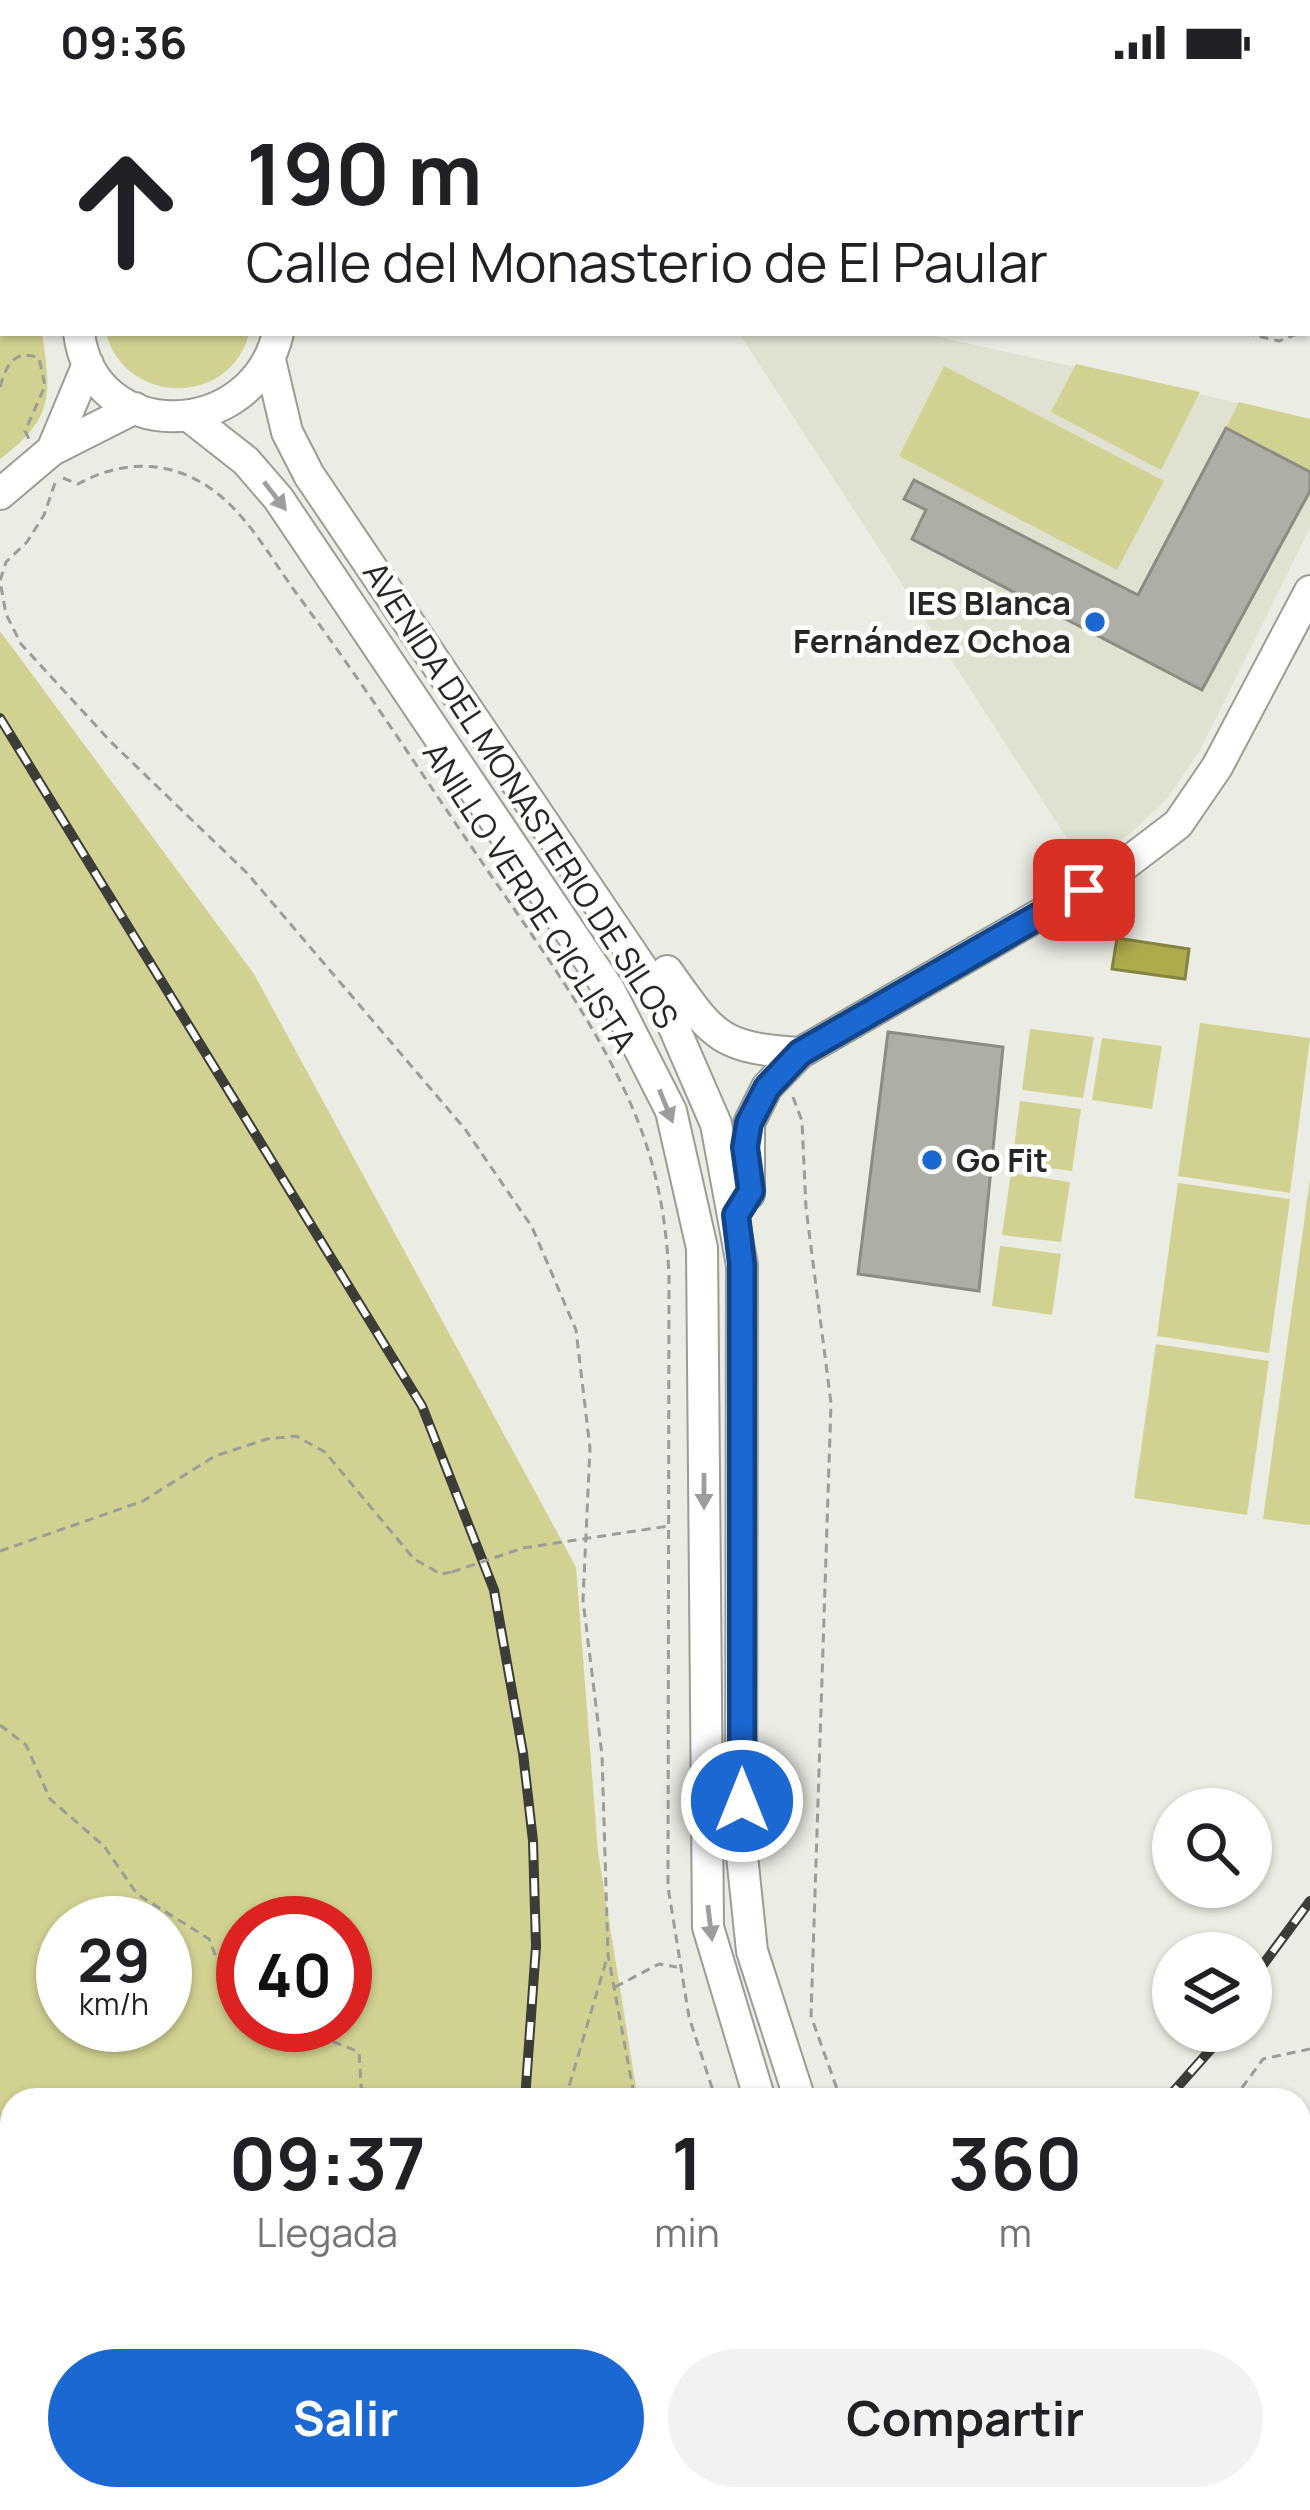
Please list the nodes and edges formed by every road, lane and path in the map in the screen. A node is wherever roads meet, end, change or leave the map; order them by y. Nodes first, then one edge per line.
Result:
1 (80, 336) edge
2 (1258, 336) edge
3 (1292, 336) edge
4 (274, 346) edge
5 (88, 364) junction
6 (0, 388) edge
7 (135, 408) junction
8 (190, 417) junction
9 (50, 458) junction
10 (0, 494) edge
11 (1310, 591) edge
12 (604, 913) junction
13 (794, 1067) junction
14 (736, 1215) junction
15 (671, 1525) junction
16 (586, 1540) junction
17 (0, 1551) edge
18 (0, 1725) edge
19 (608, 1955) junction
20 (216, 1957) edge
21 (679, 1968) junction
22 (614, 1988) junction
23 (1310, 2049) edge
24 (359, 2052) edge
25 (361, 2088) edge
26 (569, 2088) edge
27 (633, 2088) edge
28 (711, 2088) edge
29 (756, 2088) edge
30 (796, 2088) edge
31 (837, 2088) edge
32 (1242, 2088) edge

1 - 5 street
2 - 3 path
4 - 8 street
4 - 12 street, AVENIDA DEL MONASTERIO DE SILOS
5 - 7 street
5 - 9 street
6 - 9 path
7 - 8 street
7 - 9 street
8 -> 29 street, AVENIDA DEL MONASTERIO DE SILOS
9 - 10 street
9 - 15 path, ANILLO VERDE CICLISTA
9 - 16 path
11 - 13 street
12 - 13 street
12 - 14 street, AVENIDA DEL MONASTERIO DE SILOS
13 - 14 street
13 - 31 path
14 - 30 street, AVENIDA DEL MONASTERIO DE SILOS
15 - 16 path
15 - 21 path, ANILLO VERDE CICLISTA
16 - 17 path, bridge
16 - 19 path
18 - 20 path
19 - 22 path
19 - 26 path
21 - 22 path
21 - 28 path, ANILLO VERDE CICLISTA
22 - 27 path
23 - 32 path
24 - 25 path

